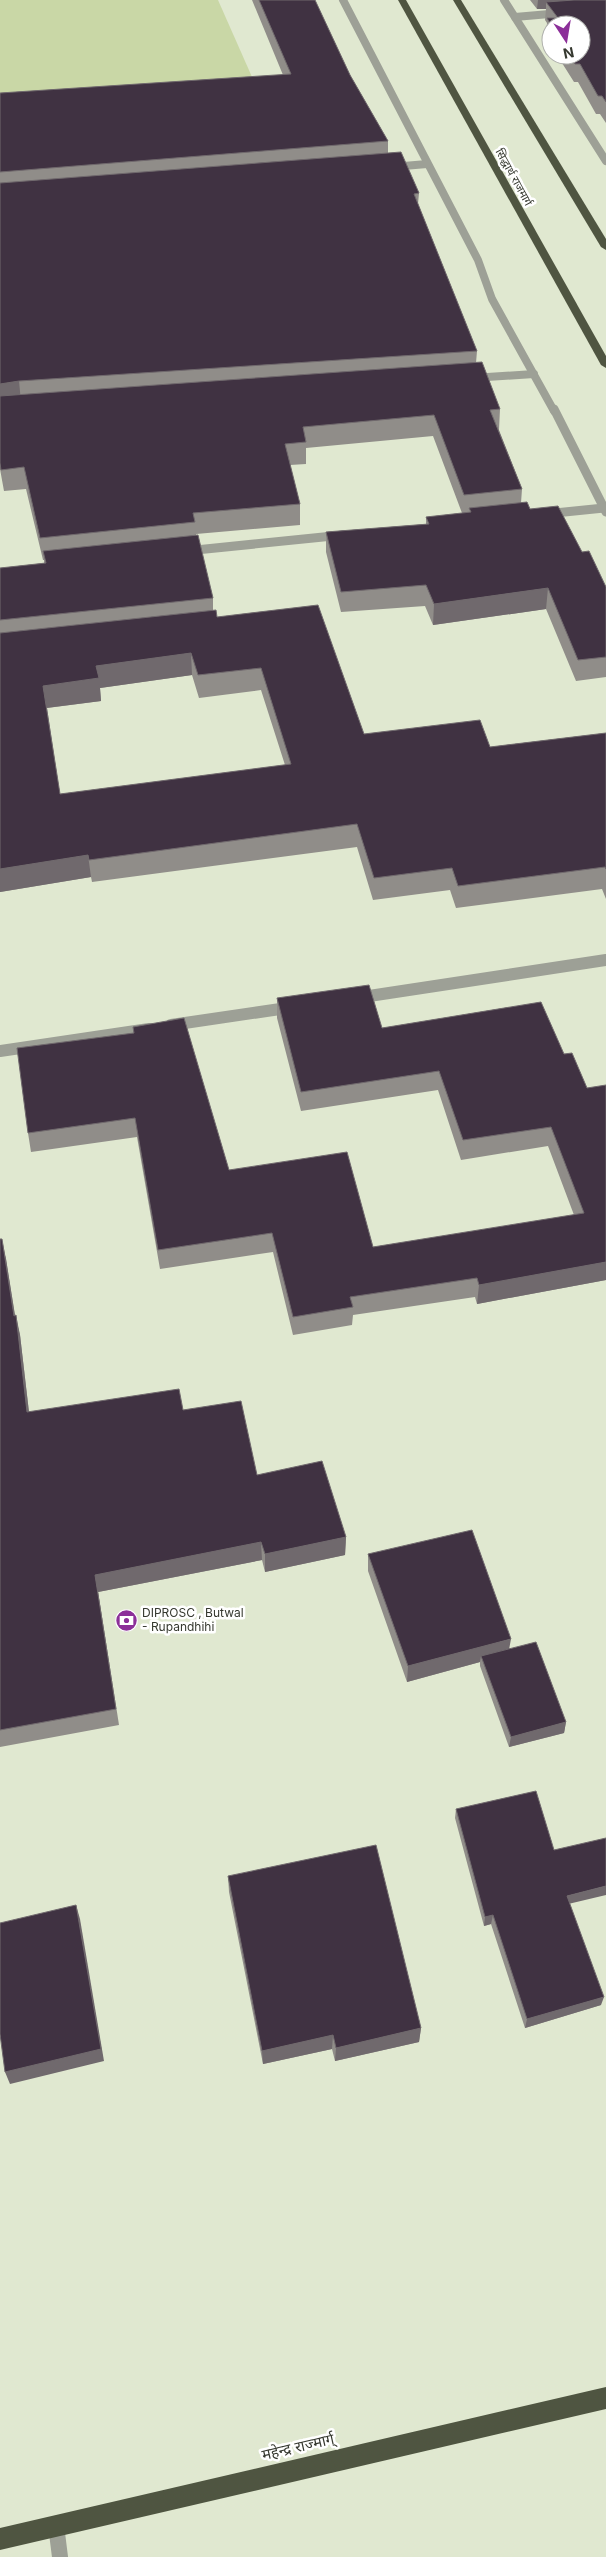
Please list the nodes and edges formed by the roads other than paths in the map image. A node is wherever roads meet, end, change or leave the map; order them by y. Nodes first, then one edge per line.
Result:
1 (343, 0) edge
2 (402, 0) edge
3 (457, 0) edge
4 (504, 0) edge
5 (570, 12) edge
6 (515, 17) junction
7 (606, 161) edge
8 (427, 164) junction
9 (387, 167) edge
10 (606, 247) edge
11 (606, 365) edge
12 (534, 374) junction
13 (465, 379) edge
14 (605, 510) edge
15 (534, 515) edge
16 (356, 534) edge
17 (178, 552) edge
18 (606, 960) edge
19 (342, 1000) edge
20 (303, 1006) edge
21 (0, 1051) edge
22 (606, 2398) edge
23 (56, 2525) junction
24 (0, 2539) edge
25 (60, 2557) edge

1 - 8 street
2 - 11 highway, सिद्धार्थ राजमार्ग
3 - 10 highway
4 - 6 street
5 - 6 street
6 - 7 street
8 - 9 street
8 - 12 street
12 - 13 street
12 - 14 street
14 - 15 street
16 - 17 street
18 - 19 street
20 - 21 street
22 - 23 highway, महेन्द्र राज्मार्ग्
23 - 24 highway, महेन्द्र राज्मार्ग्
23 - 25 street

